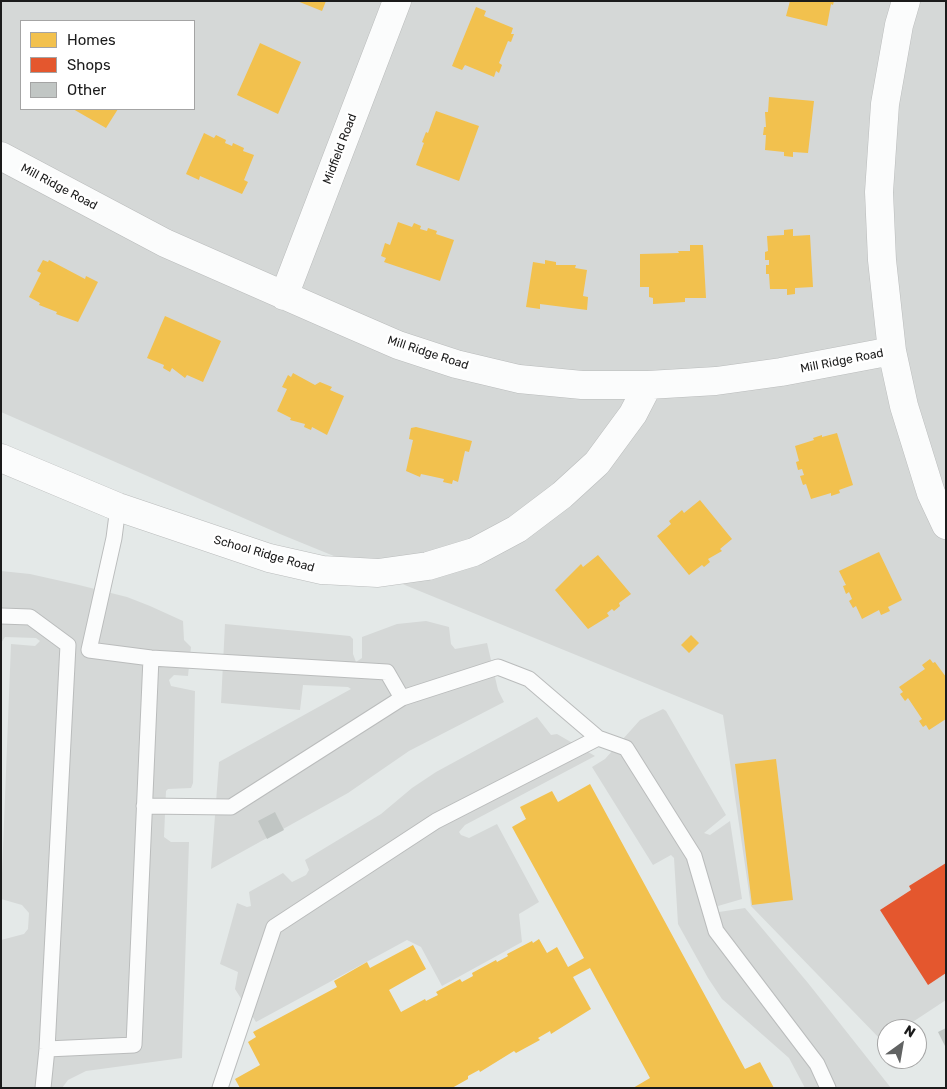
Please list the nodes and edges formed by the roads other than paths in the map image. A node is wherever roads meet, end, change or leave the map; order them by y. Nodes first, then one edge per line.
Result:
1 (397, 1) edge
2 (906, 1) edge
3 (1, 156) edge
4 (284, 296) junction
5 (892, 351) junction
6 (648, 385) junction
7 (1, 458) edge
8 (118, 507) junction
9 (946, 525) edge
10 (1, 616) edge
11 (68, 645) junction
12 (89, 650) junction
13 (151, 658) junction
14 (402, 698) junction
15 (598, 738) junction
16 (144, 806) junction
17 (47, 1049) junction
18 (43, 1088) edge
19 (220, 1088) edge
20 (828, 1088) edge

1 - 4 street, Midfield Road
2 - 5 street, Mill Ridge Road
3 - 4 street, Mill Ridge Road
4 - 6 street, Mill Ridge Road
5 - 6 street, Mill Ridge Road
5 - 9 street, Mill Ridge Road
6 - 8 street, School Ridge Road
7 - 8 street, School Ridge Road
8 - 12 lane
10 - 11 lane
11 - 12 lane
11 - 17 lane
12 - 13 lane
13 - 14 lane
13 - 16 lane
14 - 15 lane
14 - 16 lane
15 - 19 lane
15 - 20 lane
16 - 17 lane
17 - 18 lane

